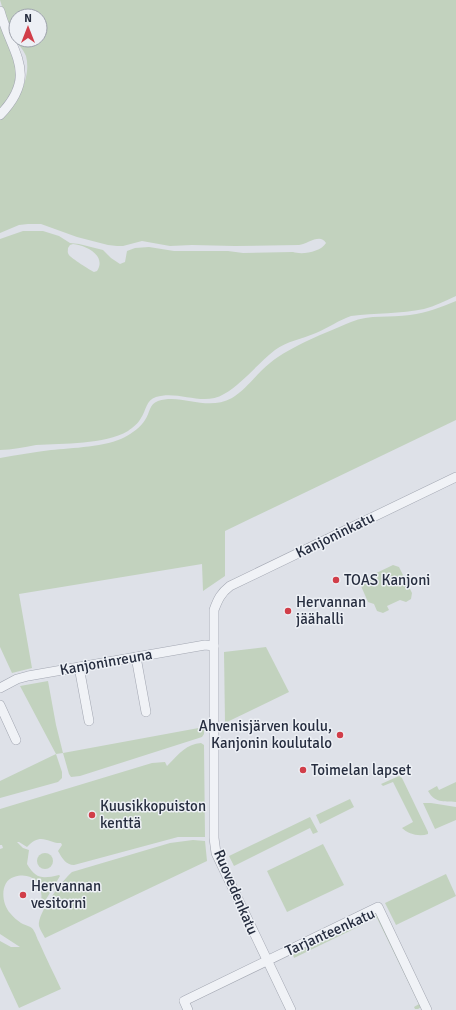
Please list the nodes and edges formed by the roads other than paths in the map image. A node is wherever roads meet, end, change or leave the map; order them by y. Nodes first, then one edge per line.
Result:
1 (0, 12) edge
2 (0, 115) edge
3 (456, 476) edge
4 (218, 599) joint
5 (214, 646) junction
6 (136, 656) junction
7 (79, 667) junction
8 (0, 688) edge
9 (0, 705) edge
10 (146, 712) dead end
11 (89, 721) dead end
12 (16, 740) dead end
13 (267, 961) junction
14 (188, 1010) edge
15 (291, 1010) edge
16 (427, 1010) edge

1 - 2 street
3 - 4 street, Kanjoninkatu
4 - 5 street, Ruovedenkatu
5 - 6 street, Kanjoninreuna
5 - 13 street, Ruovedenkatu
6 - 7 street, Kanjoninreuna
6 - 10 street
7 - 8 street, Kanjoninreuna
7 - 11 street
9 - 12 street
13 - 14 street
13 - 15 street, Ruovedenkatu
13 - 16 street, Tarjanteenkatu

